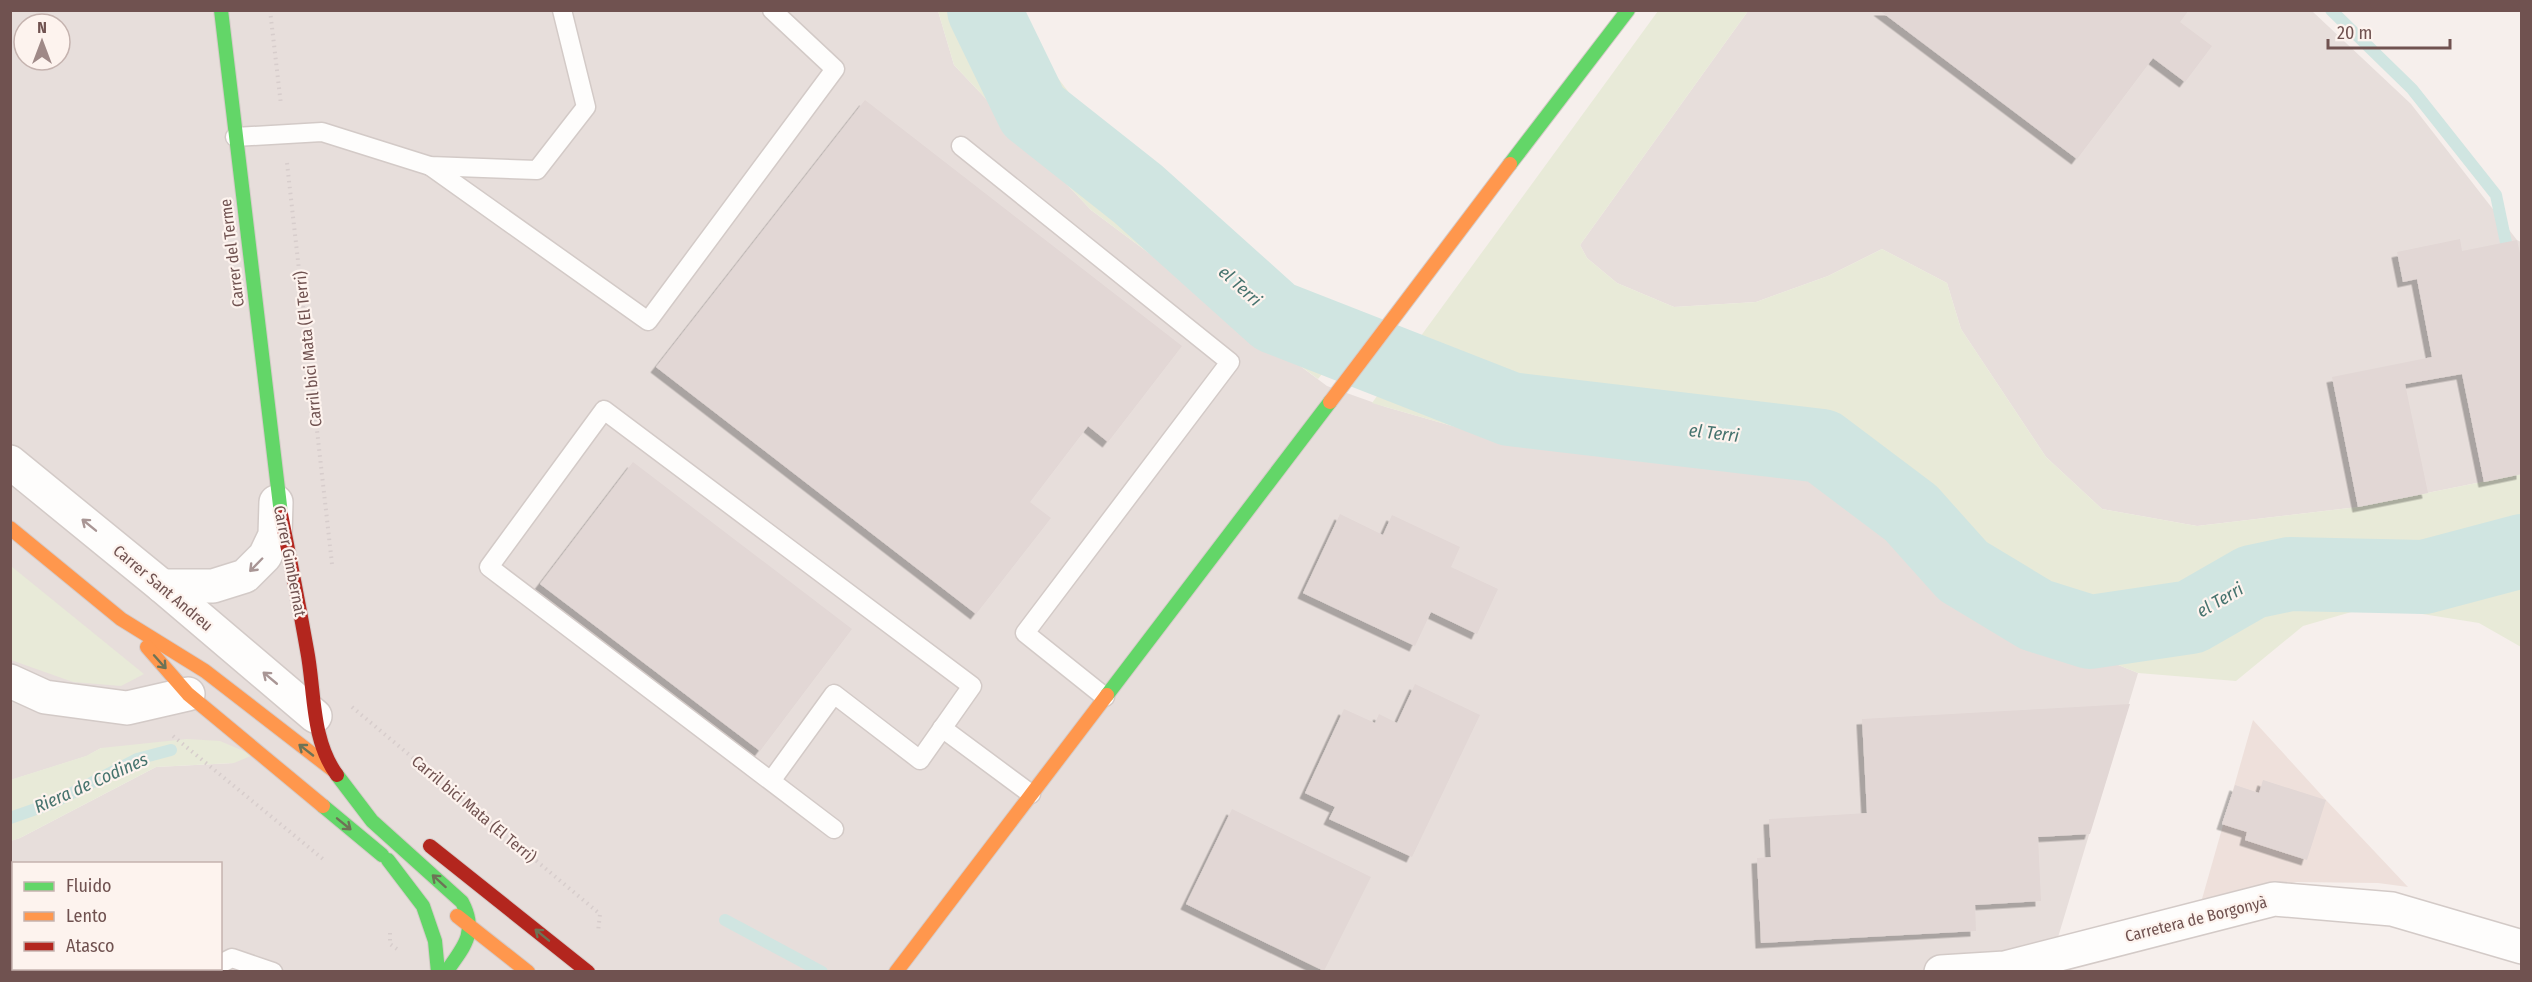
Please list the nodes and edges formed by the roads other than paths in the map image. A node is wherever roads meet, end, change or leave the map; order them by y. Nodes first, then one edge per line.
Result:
1 (221, 10) edge
2 (562, 10) edge
3 (772, 10) edge
4 (1628, 10) edge
5 (235, 137) junction
6 (962, 146) dead end
7 (430, 166) junction
8 (10, 462) edge
9 (277, 491) junction
10 (10, 528) edge
11 (162, 586) junction
12 (121, 619) junction
13 (10, 681) edge
14 (188, 694) junction
15 (1105, 697) junction
16 (315, 716) junction
17 (942, 728) junction
18 (334, 771) junction
19 (771, 781) junction
20 (1031, 794) junction
21 (379, 806) dead end
22 (834, 830) dead end
23 (415, 834) dead end
24 (388, 860) junction
25 (477, 931) junction
26 (503, 934) dead end
27 (2522, 947) edge
28 (222, 963) edge
29 (273, 972) edge
30 (438, 972) edge
31 (446, 972) edge
32 (528, 972) edge
33 (588, 972) edge
34 (896, 972) edge
35 (1941, 972) edge

1 - 5 main road, Carrer del Terme
2 - 7 lane
3 - 7 lane
4 - 15 main road
5 - 7 lane
5 - 9 main road, Carrer del Terme
6 - 15 lane
11 -> 8 street, Carrer Sant Andreu
9 -> 11 street, Carrer Gimbernat
9 - 16 main road, Carrer Gimbernat
10 - 12 main road
16 -> 11 street, Carrer Sant Andreu
12 -> 14 main road
18 -> 12 main road
13 - 14 street
14 -> 24 main road
15 - 20 main road
16 - 18 main road, Carrer Gimbernat
17 - 19 lane
17 - 19 lane
17 - 20 lane
18 - 21 main road
25 -> 18 main road
19 - 22 lane
20 - 34 main road
33 -> 23 main road
24 - 25 main road
24 - 30 main road
25 - 26 main road
25 - 31 main road
25 - 32 main road
27 - 35 street, Carretera de Borgonyà
28 - 29 lane

